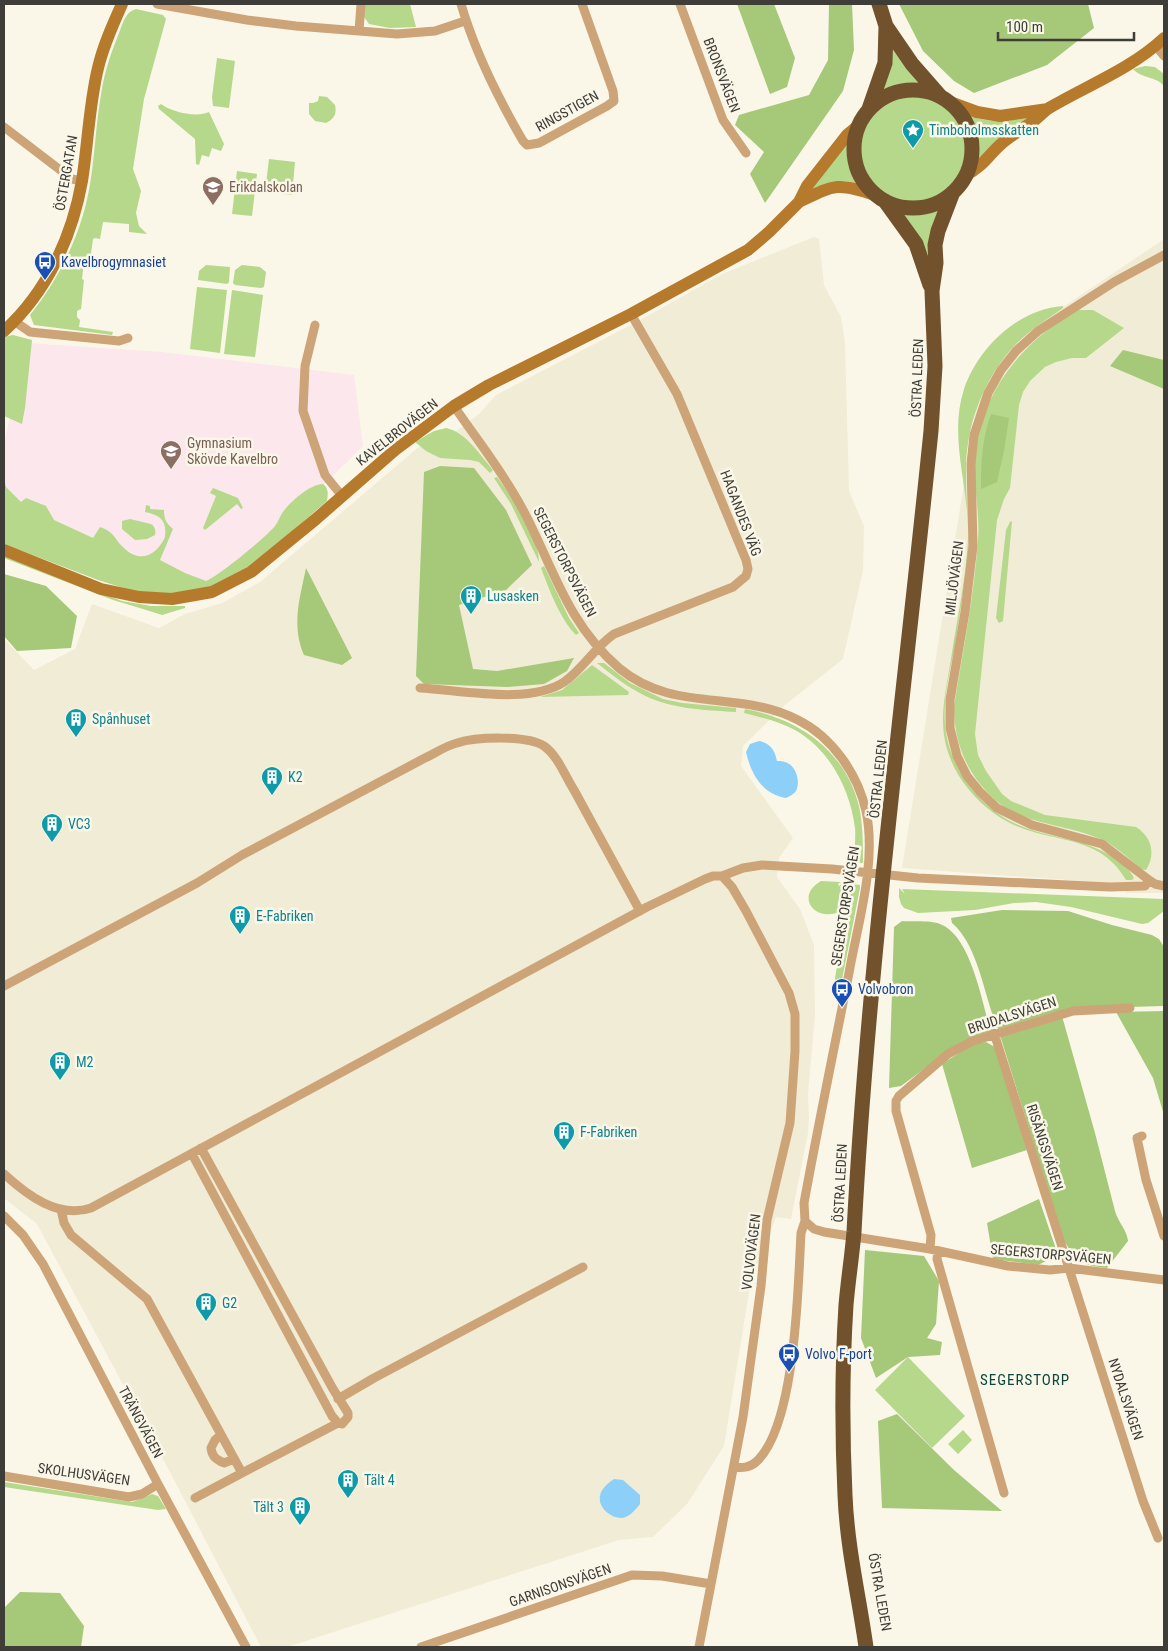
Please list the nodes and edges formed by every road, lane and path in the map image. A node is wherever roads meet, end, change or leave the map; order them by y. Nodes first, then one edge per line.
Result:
1 (122, 4) edge
2 (157, 4) edge
3 (361, 4) edge
4 (460, 4) edge
5 (582, 4) edge
6 (680, 4) edge
7 (879, 4) edge
8 (176, 6) edge
9 (466, 21) junction
10 (886, 26) junction
11 (359, 31) junction
12 (1160, 42) edge
13 (1164, 56) edge
14 (943, 98) junction
15 (869, 109) junction
16 (1048, 109) junction
17 (858, 126) junction
18 (4, 127) edge
19 (746, 153) dead end
20 (966, 175) junction
21 (82, 181) junction
22 (953, 192) junction
23 (880, 198) junction
24 (798, 202) junction
25 (1164, 255) edge
26 (932, 291) junction
27 (631, 314) junction
28 (14, 321) junction
29 (315, 325) dead end
30 (4, 331) edge
31 (128, 338) dead end
32 (454, 406) junction
33 (342, 496) junction
34 (4, 550) edge
35 (598, 647) junction
36 (420, 688) dead end
37 (722, 876) junction
38 (1150, 880) junction
39 (1164, 886) edge
40 (640, 911) junction
41 (4, 986) edge
42 (1130, 1008) dead end
43 (994, 1034) junction
44 (1142, 1136) dead end
45 (202, 1148) junction
46 (192, 1154) junction
47 (4, 1174) edge
48 (61, 1209) junction
49 (4, 1216) edge
50 (805, 1221) junction
51 (1164, 1236) edge
52 (934, 1250) junction
53 (583, 1267) dead end
54 (1069, 1268) junction
55 (850, 1271) junction
56 (1163, 1282) edge
57 (338, 1399) junction
58 (338, 1423) junction
59 (221, 1435) junction
60 (234, 1459) junction
61 (734, 1467) junction
62 (242, 1473) junction
63 (4, 1476) edge
64 (158, 1484) junction
65 (1004, 1494) dead end
66 (195, 1498) dead end
67 (1158, 1538) dead end
68 (711, 1584) junction
69 (246, 1647) edge
70 (421, 1647) edge
71 (699, 1647) edge
72 (866, 1647) edge
73 (874, 1647) edge

1 - 21 main road, ÖSTERGATAN
2 - 8 street
3 - 11 street
4 - 9 street, RINGSTIGEN
5 - 9 street, RINGSTIGEN
6 - 19 street, BRONSVÄGEN
7 - 10 highway
8 - 11 street
9 - 11 street
10 - 14 highway
10 - 15 highway
12 - 13 street
12 - 16 main road
14 - 15 highway
14 - 16 main road
14 - 20 highway
15 - 17 highway
16 - 20 main road
17 - 23 highway
17 - 24 main road, KAVELBROVÄGEN
18 - 21 street
20 - 22 highway
21 - 28 main road, ÖSTERGATAN
22 - 23 highway
22 - 26 highway, ÖSTRA LEDEN
23 - 24 main road, KAVELBROVÄGEN
23 - 26 highway, ÖSTRA LEDEN
24 - 27 main road, KAVELBROVÄGEN
25 - 38 street, MILJÖVÄGEN
26 - 55 highway, ÖSTRA LEDEN
27 - 32 main road, KAVELBROVÄGEN
27 - 35 street, HAGANDES VÄG
28 - 30 main road, ÖSTERGATAN
28 - 31 street
29 - 33 street
32 - 33 main road, KAVELBROVÄGEN
32 - 35 street, SEGERSTORPSVÄGEN
33 - 34 main road, KAVELBROVÄGEN
35 - 36 street
35 - 50 street, SEGERSTORPSVÄGEN
37 - 38 street
37 - 40 street
37 - 61 street, VOLVOVÄGEN
38 - 39 street, MILJÖVÄGEN
40 - 41 street
40 - 45 street
42 - 43 street, BRUDALSVÄGEN
43 - 52 street, BRUDALSVÄGEN
43 - 54 street, RISÄNGSVÄGEN
44 - 51 street
45 - 46 street
45 - 57 street
46 - 48 street
46 - 58 street
47 - 48 street
48 - 59 street
49 - 64 street, TRÄNGVÄGEN
50 - 52 street, SEGERSTORPSVÄGEN
50 - 61 street
52 - 54 street, SEGERSTORPSVÄGEN
52 - 65 street
53 - 57 street
54 - 56 street, SEGERSTORPSVÄGEN
54 - 67 street, NYDALSVÄGEN
55 - 72 highway, ÖSTRA LEDEN
55 - 73 highway, ÖSTRA LEDEN
57 - 58 street
58 - 62 street
59 - 60 street
59 - 60 street
60 - 62 street
61 - 68 street, VOLVOVÄGEN
62 - 66 street
63 - 64 street, SKOLHUSVÄGEN
64 - 69 street, TRÄNGVÄGEN
68 - 70 street, GARNISONSVÄGEN
68 - 71 street, VOLVOVÄGEN

